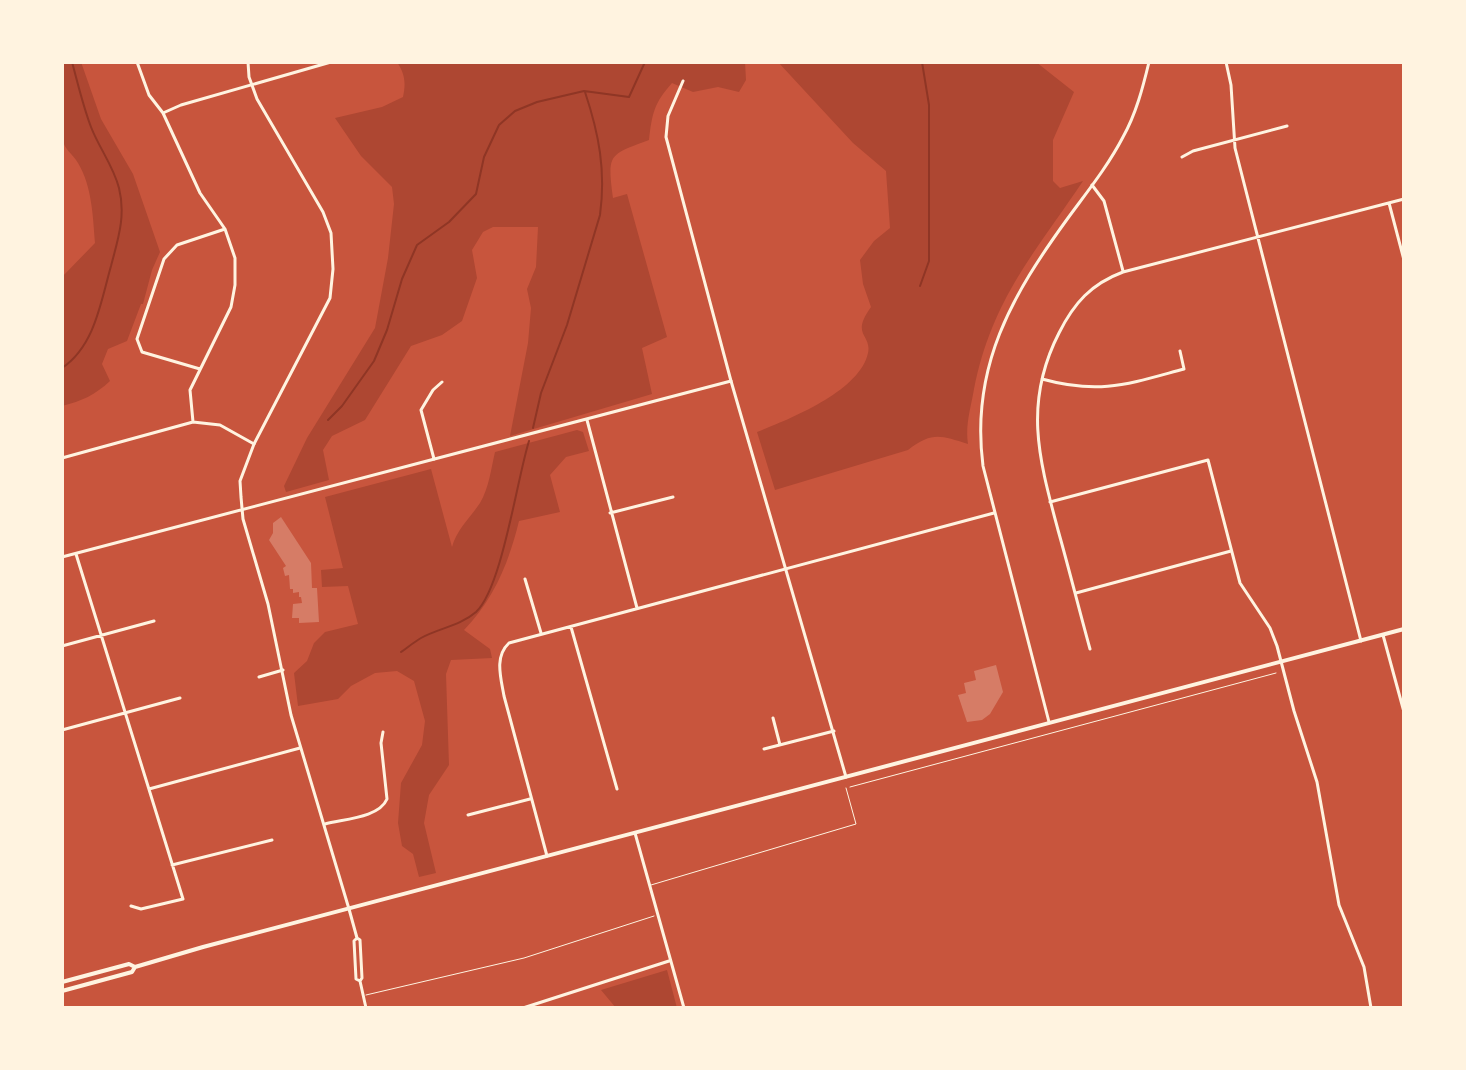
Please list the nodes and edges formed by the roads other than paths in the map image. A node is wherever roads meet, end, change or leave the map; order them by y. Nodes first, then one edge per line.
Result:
1 (137, 62) edge
2 (248, 62) edge
3 (331, 62) edge
4 (1149, 62) edge
5 (1226, 62) edge
6 (683, 81) dead end
7 (251, 85) junction
8 (163, 113) junction
9 (1287, 126) dead end
10 (1234, 140) junction
11 (1182, 157) dead end
12 (1092, 185) junction
13 (1404, 199) edge
14 (1389, 203) junction
15 (225, 229) junction
16 (1258, 238) junction
17 (1404, 260) edge
18 (1123, 272) junction
19 (1180, 351) dead end
20 (200, 369) junction
21 (1042, 379) junction
22 (731, 381) junction
23 (442, 382) dead end
24 (587, 420) junction
25 (193, 422) junction
26 (254, 444) junction
27 (62, 458) edge
28 (434, 459) junction
29 (673, 497) dead end
30 (1050, 502) junction
31 (242, 509) junction
32 (610, 513) junction
33 (994, 513) junction
34 (1231, 551) junction
35 (76, 554) junction
36 (62, 557) edge
37 (786, 569) junction
38 (525, 579) dead end
39 (1075, 593) junction
40 (637, 608) junction
41 (154, 621) dead end
42 (571, 627) junction
43 (1404, 629) edge
44 (541, 634) junction
45 (1383, 635) junction
46 (101, 636) junction
47 (1361, 641) junction
48 (62, 646) edge
49 (1090, 649) dead end
50 (1281, 663) junction
51 (283, 670) junction
52 (259, 677) dead end
53 (180, 698) dead end
54 (1404, 712) edge
55 (125, 713) junction
56 (773, 718) dead end
57 (1050, 724) junction
58 (62, 730) edge
59 (834, 731) junction
60 (383, 732) dead end
61 (780, 745) junction
62 (301, 748) junction
63 (764, 749) dead end
64 (846, 777) junction
65 (846, 788) road end
66 (149, 789) junction
67 (617, 789) dead end
68 (531, 798) junction
69 (468, 815) dead end
70 (325, 824) junction
71 (635, 833) junction
72 (272, 840) dead end
73 (547, 856) junction
74 (172, 865) junction
75 (649, 886) junction
76 (131, 906) dead end
77 (349, 909) junction
78 (657, 915) junction
79 (669, 961) junction
80 (135, 967) junction
81 (62, 982) edge
82 (62, 991) edge
83 (363, 995) junction
84 (545, 1001) junction
85 (366, 1008) edge
86 (523, 1008) edge
87 (547, 1008) edge
88 (684, 1008) edge
89 (1371, 1008) edge

1 - 8 street
2 - 7 street
3 - 7 street
4 - 12 street
5 - 10 street
6 - 22 street
7 - 8 street
7 - 26 street
8 - 15 street
9 - 10 street
10 - 11 street
10 - 16 street
12 - 18 street
12 - 33 street
13 - 14 street
14 - 16 street
14 - 17 street
15 - 20 street
15 - 20 street
16 - 18 street
16 - 47 street
18 - 21 street
19 - 21 street
20 - 25 street
21 - 30 street
22 - 24 street
22 - 37 street
23 - 28 street
24 - 28 street
24 - 32 street
25 - 26 street
25 - 27 street
26 - 31 street
28 - 31 street
29 - 32 street
30 - 34 street
30 - 39 street
31 - 35 street
31 - 51 street
32 - 40 street
33 - 37 street
33 - 57 street
34 - 39 street
34 - 50 street
35 - 36 street
35 - 46 street
37 - 40 street
37 - 59 street
38 - 44 street
39 - 49 street
40 - 42 street
41 - 46 street
42 - 44 street
42 - 67 street
43 - 45 main road
44 - 68 street
45 - 47 main road
45 - 54 street
46 - 48 street
46 - 55 street
47 - 50 main road
50 - 57 main road
50 - 89 street
51 - 52 street
51 - 62 street
53 - 55 street
55 - 58 street
55 - 66 street
56 - 61 street
57 - 64 main road
59 - 61 street
59 - 64 street
60 - 70 street
61 - 63 street
62 - 66 street
62 - 70 street
64 - 71 main road
65 - 75 lane
66 - 74 street
68 - 69 street
68 - 73 street
70 - 77 street
71 - 73 main road
71 - 75 street
72 - 74 street
73 - 77 main road
74 - 76 street
75 - 78 street
77 - 80 main road
77 - 83 street
78 - 79 street
78 - 83 lane
79 - 84 street
79 - 88 street
80 - 81 main road
80 - 82 main road
83 - 85 street
84 - 86 street
84 - 87 street

